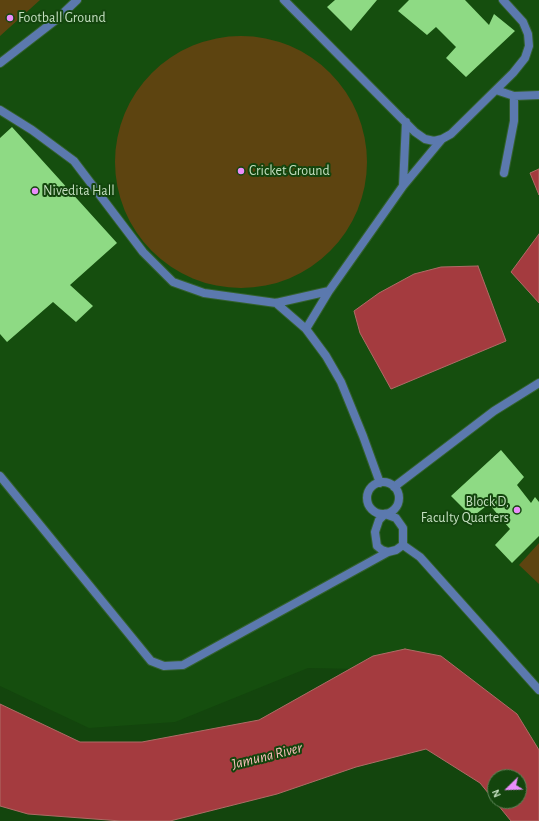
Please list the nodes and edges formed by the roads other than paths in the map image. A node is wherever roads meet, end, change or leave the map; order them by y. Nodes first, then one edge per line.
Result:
1 (76, 0) edge
2 (284, 0) edge
3 (503, 0) edge
4 (0, 63) edge
5 (496, 90) junction
6 (539, 95) edge
7 (514, 96) junction
8 (0, 110) edge
9 (406, 122) junction
10 (442, 139) junction
11 (504, 173) dead end
12 (403, 186) junction
13 (329, 291) junction
14 (276, 303) junction
15 (306, 329) junction
16 (539, 384) edge
17 (0, 476) edge
18 (380, 483) junction
19 (394, 487) junction
20 (385, 514) junction
21 (403, 545) junction
22 (388, 552) junction
23 (539, 690) edge

1 - 4 street
2 - 9 street
3 - 5 street
5 - 7 street
5 - 10 street
6 - 7 street
7 - 11 street
8 - 14 street
9 - 10 street
9 - 12 street
10 - 12 street
12 - 13 street
13 - 14 street
13 - 15 street
14 - 15 street
15 - 18 street
16 - 19 street
17 - 22 street
18 - 19 street
18 - 20 street
19 - 20 street
20 - 21 street
20 - 22 street
21 - 22 street
21 - 23 street

